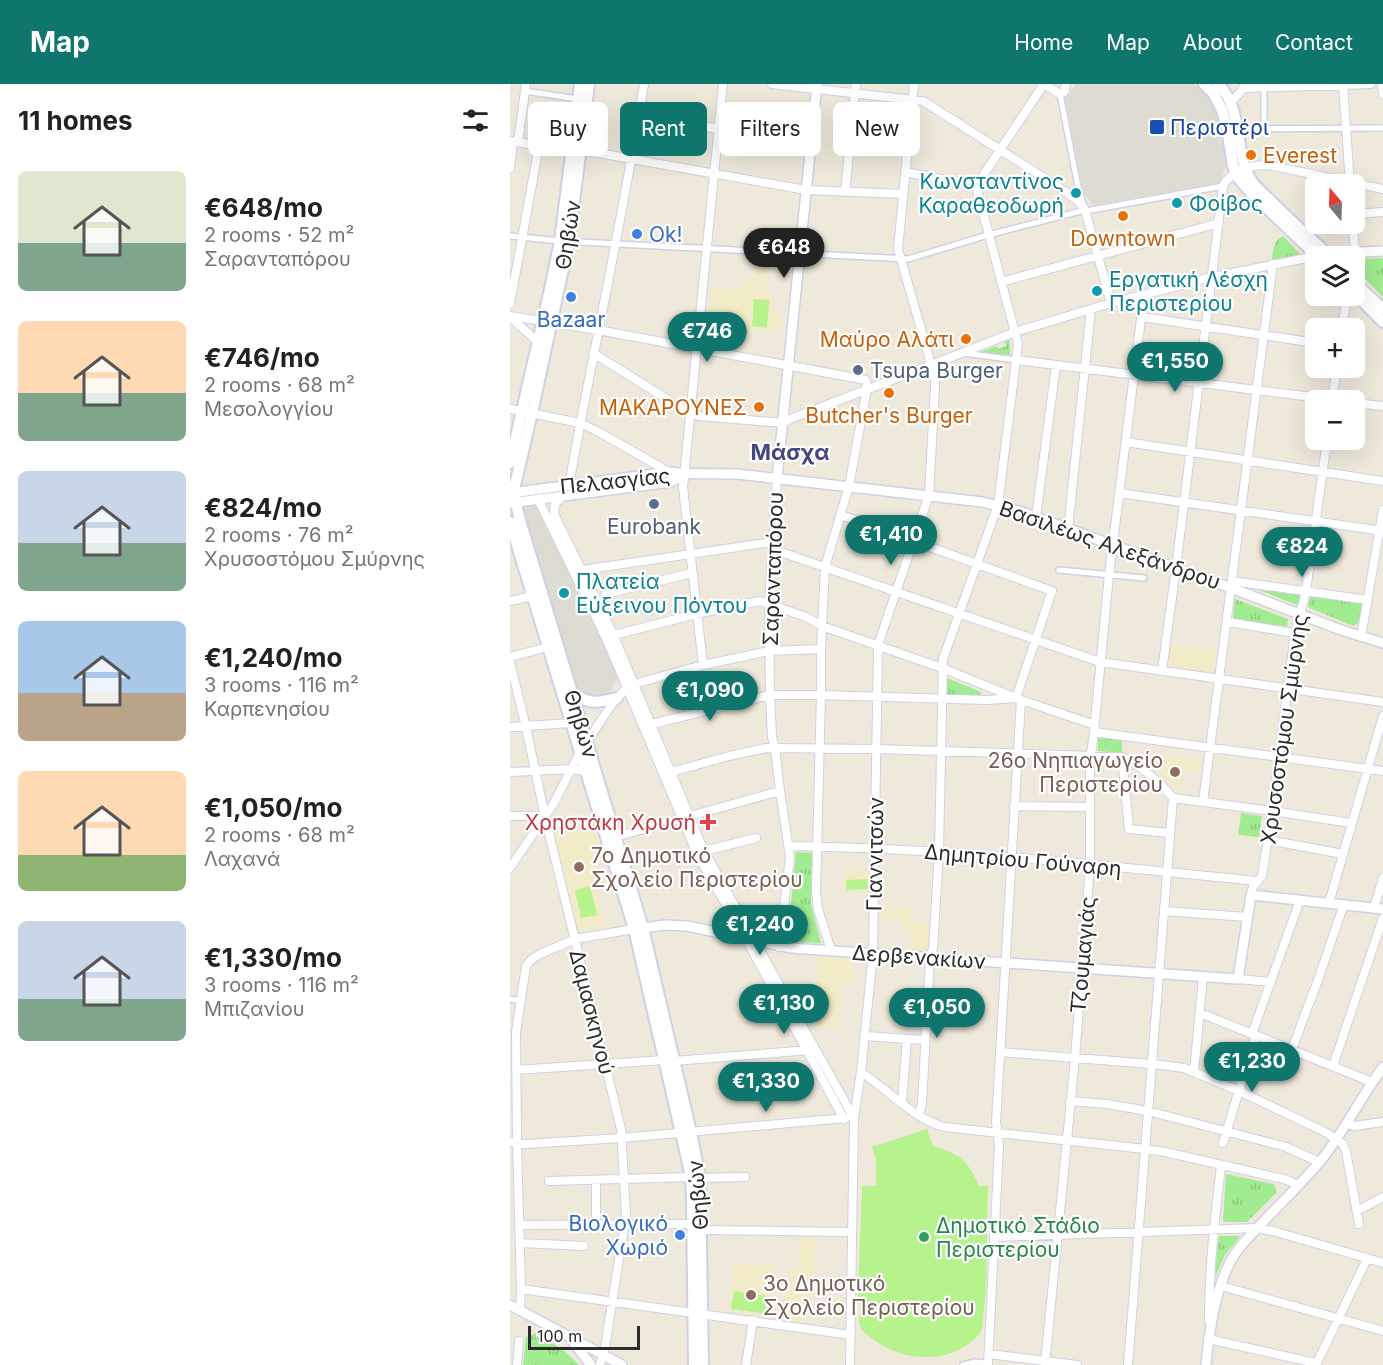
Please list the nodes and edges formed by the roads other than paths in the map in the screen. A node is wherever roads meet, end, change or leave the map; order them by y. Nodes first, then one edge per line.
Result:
1 (580, 84) edge
2 (589, 84) edge
3 (644, 84) edge
4 (723, 84) edge
5 (773, 84) edge
6 (914, 84) edge
7 (1044, 84) edge
8 (1066, 84) edge
9 (1204, 84) edge
10 (1218, 84) edge
11 (1371, 84) edge
12 (1382, 84) edge
13 (1306, 85) edge
14 (1343, 85) edge
15 (816, 86) edge
16 (1244, 86) edge
17 (525, 88) edge
18 (855, 88) edge
19 (1264, 88) junction
20 (1060, 94) junction
21 (1383, 94) edge
22 (578, 99) junction
23 (913, 100) junction
24 (578, 102) edge
25 (585, 102) edge
26 (641, 102) edge
27 (721, 102) edge
28 (814, 102) edge
29 (1230, 102) junction
30 (707, 127) edge
31 (1383, 128) edge
32 (719, 129) joint
33 (1238, 129) junction
34 (1346, 129) junction
35 (1264, 130) junction
36 (718, 139) joint
37 (514, 142) edge
38 (1000, 149) junction
39 (608, 155) edge
40 (537, 156) edge
41 (575, 156) edge
42 (632, 156) edge
43 (809, 156) edge
44 (632, 159) junction
45 (510, 168) edge
46 (1240, 171) junction
47 (905, 172) junction
48 (715, 173) junction
49 (1309, 174) edge
50 (1349, 174) edge
51 (976, 186) junction
52 (1223, 186) junction
53 (1365, 186) edge
54 (1383, 189) edge
55 (806, 190) junction
56 (845, 192) junction
57 (903, 194) junction
58 (1085, 211) junction
59 (1383, 212) edge
60 (1365, 213) edge
61 (1219, 223) junction
62 (988, 235) junction
63 (510, 236) edge
64 (522, 237) junction
65 (564, 241) junction
66 (615, 243) junction
67 (1313, 246) edge
68 (707, 249) junction
69 (1383, 251) edge
70 (1365, 252) edge
71 (800, 254) junction
72 (1098, 255) junction
73 (901, 259) junction
74 (1305, 259) edge
75 (1273, 264) junction
76 (1213, 277) junction
77 (1000, 282) junction
78 (1365, 294) edge
79 (1144, 295) junction
80 (1365, 298) edge
81 (1111, 303) junction
82 (510, 304) edge
83 (1091, 309) junction
84 (1383, 309) edge
85 (510, 316) edge
86 (1142, 317) junction
87 (547, 321) junction
88 (1383, 322) edge
89 (1206, 328) junction
90 (598, 330) junction
91 (1015, 332) junction
92 (1264, 335) junction
93 (1305, 341) edge
94 (538, 342) junction
95 (698, 348) junction
96 (593, 353) junction
97 (963, 353) junction
98 (1016, 360) junction
99 (789, 365) junction
100 (932, 365) junction
101 (1056, 365) junction
102 (1084, 369) junction
103 (1134, 375) junction
104 (1200, 383) junction
105 (867, 389) junction
106 (1256, 390) junction
107 (1305, 396) edge
108 (1365, 404) edge
109 (1383, 406) edge
110 (510, 409) edge
111 (527, 412) junction
112 (691, 414) junction
113 (580, 423) junction
114 (783, 423) junction
115 (1126, 442) junction
116 (1325, 450) edge
117 (1190, 452) junction
118 (1248, 461) junction
119 (510, 463) edge
120 (669, 472) junction
121 (1322, 472) junction
122 (685, 474) junction
123 (777, 478) junction
124 (1383, 481) edge
125 (569, 485) junction
126 (849, 486) junction
127 (1119, 493) junction
128 (564, 495) junction
129 (929, 495) junction
130 (512, 498) edge
131 (538, 499) junction
132 (1184, 502) junction
133 (998, 505) junction
134 (1383, 510) edge
135 (1241, 511) junction
136 (841, 515) junction
137 (1036, 517) junction
138 (1316, 521) junction
139 (510, 522) edge
140 (1068, 529) junction
141 (1382, 531) edge
142 (914, 541) junction
143 (514, 542) edge
144 (1113, 545) junction
145 (772, 546) junction
146 (690, 554) junction
147 (977, 564) junction
148 (825, 567) junction
149 (1176, 568) junction
150 (1059, 570) dead end
151 (578, 572) junction
152 (692, 573) junction
153 (1108, 575) junction
154 (1144, 578) dead end
155 (1232, 584) junction
156 (896, 591) junction
157 (1306, 591) junction
158 (606, 594) dead end
159 (532, 596) junction
160 (1368, 600) junction
161 (510, 601) edge
162 (769, 604) junction
163 (696, 614) junction
164 (960, 614) junction
165 (1301, 615) junction
166 (1227, 622) junction
167 (822, 626) junction
168 (1295, 633) junction
169 (609, 636) junction
170 (1361, 636) junction
171 (1036, 641) junction
172 (1383, 643) edge
173 (878, 645) junction
174 (548, 647) junction
175 (821, 649) junction
176 (769, 651) junction
177 (510, 657) edge
178 (510, 662) edge
179 (1100, 662) junction
180 (703, 665) junction
181 (942, 668) junction
182 (1161, 671) junction
183 (1219, 679) junction
184 (631, 685) junction
185 (1289, 689) junction
186 (572, 692) junction
187 (770, 695) junction
188 (822, 695) junction
189 (878, 697) junction
190 (617, 698) junction
191 (943, 699) junction
192 (1018, 699) junction
193 (1383, 702) edge
194 (1383, 717) edge
195 (571, 723) junction
196 (647, 724) junction
197 (510, 727) edge
198 (526, 727) junction
199 (1094, 728) junction
200 (587, 742) junction
201 (1209, 746) junction
202 (775, 748) junction
203 (820, 748) junction
204 (877, 749) junction
205 (580, 752) junction
206 (941, 752) junction
207 (1017, 753) junction
208 (1091, 755) junction
209 (1280, 756) junction
210 (1122, 757) junction
211 (572, 769) junction
212 (1368, 769) junction
213 (535, 771) junction
214 (586, 771) junction
215 (1383, 771) edge
216 (510, 772) edge
217 (668, 773) junction
218 (780, 791) junction
219 (1173, 798) junction
220 (1203, 802) junction
221 (1014, 806) junction
222 (1090, 807) junction
223 (1272, 811) junction
224 (510, 816) edge
225 (686, 817) junction
226 (545, 818) junction
227 (1351, 823) junction
228 (1170, 833) junction
229 (615, 837) junction
230 (756, 838) dead end
231 (1268, 840) junction
232 (789, 846) junction
233 (817, 847) junction
234 (875, 849) junction
235 (704, 850) junction
236 (939, 852) junction
237 (1343, 854) junction
238 (1011, 857) junction
239 (1090, 865) junction
240 (510, 868) edge
241 (1167, 872) junction
242 (1383, 878) edge
243 (1256, 881) junction
244 (1251, 895) junction
245 (1300, 900) junction
246 (1329, 903) junction
247 (1344, 904) junction
248 (1379, 909) edge
249 (1164, 911) junction
250 (1247, 917) junction
251 (1383, 918) edge
252 (638, 929) junction
253 (574, 939) junction
254 (751, 940) junction
255 (779, 946) junction
256 (831, 950) junction
257 (873, 953) junction
258 (930, 957) junction
259 (1005, 963) junction
260 (1082, 968) junction
261 (1159, 974) junction
262 (1203, 977) junction
263 (1238, 979) junction
264 (1272, 982) junction
265 (510, 999) edge
266 (521, 1001) junction
267 (1200, 1013) junction
268 (513, 1032) edge
269 (1254, 1035) junction
270 (864, 1036) junction
271 (907, 1039) junction
272 (924, 1040) junction
273 (811, 1049) junction
274 (1292, 1049) junction
275 (1000, 1052) junction
276 (1075, 1058) junction
277 (669, 1060) junction
278 (604, 1064) junction
279 (1152, 1064) junction
280 (1333, 1066) junction
281 (1383, 1067) edge
282 (516, 1070) junction
283 (861, 1072) junction
284 (1194, 1072) junction
285 (1372, 1082) junction
286 (1239, 1091) junction
287 (1070, 1101) junction
288 (902, 1102) junction
289 (1149, 1111) junction
290 (919, 1115) junction
291 (854, 1118) junction
292 (844, 1119) junction
293 (1383, 1122) edge
294 (1347, 1123) junction
295 (1227, 1131) junction
296 (996, 1132) junction
297 (686, 1133) junction
298 (621, 1138) junction
299 (1066, 1140) junction
300 (1337, 1140) junction
301 (513, 1143) edge
302 (1223, 1143) dead end
303 (1145, 1149) junction
304 (1319, 1162) junction
305 (1221, 1166) junction
306 (745, 1177) dead end
307 (695, 1178) junction
308 (624, 1180) junction
309 (549, 1181) dead end
310 (596, 1181) junction
311 (1299, 1185) junction
312 (1383, 1197) edge
313 (1357, 1211) junction
314 (625, 1224) junction
315 (1359, 1224) dead end
316 (519, 1225) junction
317 (596, 1225) junction
318 (697, 1227) junction
319 (1258, 1228) junction
320 (1213, 1230) junction
321 (852, 1232) junction
322 (1139, 1233) junction
323 (1057, 1235) junction
324 (994, 1237) junction
325 (520, 1243) junction
326 (585, 1246) dead end
327 (1367, 1259) junction
328 (1383, 1263) edge
329 (1221, 1286) junction
330 (521, 1289) junction
331 (612, 1301) junction
332 (510, 1305) edge
333 (520, 1311) junction
334 (699, 1313) junction
335 (1338, 1319) junction
336 (753, 1320) junction
337 (1383, 1332) edge
338 (851, 1335) junction
339 (1209, 1335) junction
340 (568, 1337) junction
341 (519, 1341) dead end
342 (514, 1354) edge
343 (602, 1360) edge
344 (988, 1361) edge
345 (1046, 1363) edge
346 (1316, 1364) edge
347 (517, 1365) edge
348 (591, 1365) edge
349 (622, 1365) edge
350 (694, 1365) edge
351 (703, 1365) edge
352 (746, 1365) edge
353 (850, 1365) edge
354 (963, 1365) edge
355 (1077, 1365) edge
356 (1128, 1365) edge
357 (1206, 1365) edge

1 - 22 main road, Θηβών
2 - 25 main road, Θηβών
3 - 26 street
4 - 27 street
5 - 15 street
6 - 23 street, Γιαννιτσών
7 - 20 street
7 - 38 street
8 - 20 street
9 - 46 main road
10 - 29 main road
11 - 14 street
12 - 21 street
13 - 14 street
13 - 19 street
14 - 34 street
15 - 18 street
15 - 28 street, Σαρανταπόρου
16 - 19 street
16 - 29 street
17 - 22 street
17 - 37 street
18 - 23 street
18 - 56 street
19 - 35 street
20 - 58 street
22 - 24 main road, Θηβών
23 - 38 street
23 - 47 street, Γιαννιτσών
29 - 33 main road
30 - 32 street
31 - 34 street
32 - 36 street
33 - 35 street
33 - 46 main road
34 - 35 street
34 - 50 street
36 - 48 street
37 - 45 street
38 - 51 street
38 - 58 street
39 - 44 street
40 - 64 street
41 - 65 main road, Θηβών
42 - 44 street
43 - 55 street, Σαρανταπόρου
44 - 48 street
44 - 66 street
46 - 49 street
46 - 52 street
46 - 67 main road
47 - 51 street
47 - 57 street, Γιαννιτσών
48 - 55 street
48 - 68 street
51 - 62 street
52 - 58 street
52 - 61 street
53 - 54 street
55 - 56 street
55 - 71 street, Σαρανταπόρου
56 - 57 street
57 - 73 street, Γιαννιτσών
58 - 62 street
58 - 72 street
59 - 60 street
61 - 72 street
61 - 76 street
62 - 73 street
62 - 77 street
63 - 64 street
64 - 65 street
64 - 82 street
65 - 66 street
65 - 87 main road, Θηβών
66 - 68 street
66 - 90 street
68 - 71 street
68 - 95 street
69 - 70 street
71 - 73 street
71 - 99 street, Σαρανταπόρου
72 - 77 street
72 - 81 street
73 - 100 street, Γιαννιτσών
74 - 75 street
75 - 76 street
75 - 92 street
76 - 79 street
76 - 89 street
77 - 91 street
78 - 84 main road
79 - 81 street
79 - 86 street, Τζουμαγιάς
80 - 88 main road
81 - 83 street
83 - 91 street
83 - 102 street
85 - 87 street
85 - 94 street
86 - 89 street
86 - 103 street, Τζουμαγιάς
87 - 90 street
87 - 94 main road, Θηβών
87 - 111 main road, Θηβών
89 - 92 street
89 - 104 street
90 - 95 street
90 - 96 street
91 - 97 street
91 - 98 street
92 - 93 street
92 - 106 street
94 - 111 main road, Θηβών
95 - 99 street
95 - 112 street
96 - 112 street
96 - 113 street
97 - 98 street
97 - 100 street
98 - 101 street
98 - 133 street
99 - 105 street
99 - 114 street, Σαρανταπόρου
100 - 105 street
100 - 129 street, Γιαννιτσών
101 - 102 street
101 - 137 street
102 - 103 street
102 - 140 street
103 - 104 street
103 - 115 street, Τζουμαγιάς
104 - 106 street
104 - 117 street
105 - 114 street
105 - 126 street
106 - 107 street
106 - 118 street
108 - 109 street
110 - 111 street
111 - 113 street
111 - 119 main road, Θηβών
111 - 130 main road, Θηβών
112 - 114 street
112 - 122 street
113 - 120 street
113 - 125 street
114 - 123 street, Σαρανταπόρου
115 - 117 street
115 - 127 street, Τζουμαγιάς
116 - 121 street, Χρυσοστόμου Σμύρνης
117 - 118 street
117 - 132 street
118 - 121 street
118 - 135 street
120 - 122 street, Πελασγίας
120 - 125 street, Πελασγίας
121 - 124 street
121 - 138 street, Χρυσοστόμου Σμύρνης
122 - 123 street, Βασιλέως Αλεξάνδρου
122 - 128 street, Πελασγίας
122 - 146 street
123 - 126 street, Βασιλέως Αλεξάνδρου
123 - 145 street, Σαρανταπόρου
125 - 130 street, Πελασγίας
126 - 129 street, Βασιλέως Αλεξάνδρου
126 - 136 street
127 - 132 street
127 - 144 street, Τζουμαγιάς
128 - 131 street, Πελασγίας
128 - 151 street
129 - 133 street, Βασιλέως Αλεξάνδρου
129 - 142 street, Γιαννιτσών
130 - 131 street, Πελασγίας
130 - 186 main road, Θηβών
131 - 151 street
132 - 135 street
132 - 149 street
133 - 137 street, Βασιλέως Αλεξάνδρου
133 - 147 street
134 - 141 street
135 - 138 street
135 - 155 street
136 - 142 street
136 - 148 street
137 - 140 street, Βασιλέως Αλεξάνδρου
138 - 141 street
138 - 157 street, Χρυσοστόμου Σμύρνης
139 - 143 main road, Θηβών
140 - 144 street, Βασιλέως Αλεξάνδρου
141 - 160 street
142 - 147 street
142 - 156 street, Γιαννιτσών
143 - 159 main road, Θηβών
144 - 149 street, Βασιλέως Αλεξάνδρου
144 - 153 street, Τζουμαγιάς
145 - 146 street
145 - 148 street
145 - 162 street, Σαρανταπόρου
146 - 151 street
146 - 152 street
147 - 164 street
147 - 171 street
148 - 156 street
148 - 167 street
149 - 155 street, Βασιλέως Αλεξάνδρου
149 - 182 street
150 - 153 street
151 - 169 street
152 - 158 street
152 - 163 street
153 - 154 street
153 - 179 street, Τζουμαγιάς
155 - 157 street, Βασιλέως Αλεξάνδρου
155 - 165 street, Βασιλέως Αλεξάνδρου
155 - 166 street
156 - 164 street
156 - 173 street, Γιαννιτσών
157 - 160 street, Βασιλέως Αλεξάνδρου
157 - 165 street, Χρυσοστόμου Σμύρνης
159 - 161 street
159 - 174 main road, Θηβών
160 - 170 street
162 - 163 street
162 - 167 street
162 - 176 street, Σαρανταπόρου
163 - 169 street
163 - 180 street
164 - 171 street
164 - 181 street
165 - 168 street, Χρυσοστόμου Σμύρνης
165 - 170 street, Βασιλέως Αλεξάνδρου
166 - 168 street
166 - 183 street
167 - 173 street
167 - 175 street
168 - 185 street, Χρυσοστόμου Σμύρνης
169 - 184 street
170 - 172 street, Βασιλέως Αλεξάνδρου
171 - 179 street
171 - 192 street
173 - 181 street
173 - 189 street, Γιαννιτσών
174 - 177 street
174 - 195 main road, Θηβών
175 - 176 street
175 - 188 street
176 - 180 street
176 - 187 street, Σαρανταπόρου
178 - 198 street, Δαμασκηνού
179 - 182 street
179 - 199 street, Τζουμαγιάς
180 - 184 street
181 - 191 street
181 - 192 street
182 - 183 street
183 - 185 street
183 - 201 street
184 - 190 street
184 - 196 street
185 - 193 street
185 - 209 street, Χρυσοστόμου Σμύρνης
186 - 190 main road
186 - 200 main road, Θηβών
187 - 188 street
187 - 196 street
187 - 202 street, Σαρανταπόρου
188 - 189 street
188 - 203 street
189 - 191 street
189 - 204 street, Γιαννιτσών
190 - 200 street
191 - 192 street
191 - 206 street
192 - 199 street
192 - 207 street
194 - 212 street
195 - 198 street
195 - 205 main road, Θηβών
196 - 217 street
197 - 198 street
198 - 213 street, Δαμασκηνού
199 - 201 street
199 - 208 street, Τζουμαγιάς
200 - 229 main road, Θηβών
201 - 209 street
201 - 220 street
202 - 203 street
202 - 217 street
202 - 218 street, Σαρανταπόρου
203 - 204 street
203 - 233 street
204 - 206 street
204 - 234 street, Γιαννιτσών
205 - 211 street
205 - 214 main road, Θηβών
206 - 207 street
206 - 236 street
207 - 208 street
207 - 221 street
208 - 210 street
208 - 222 street, Τζουμαγιάς
209 - 212 street
209 - 223 street, Χρυσοστόμου Σμύρνης
210 - 219 street
210 - 228 street
211 - 213 street
211 - 214 street
211 - 226 street
212 - 215 street
212 - 227 street
213 - 216 street
213 - 226 street, Δαμασκηνού
214 - 252 main road, Θηβών
217 - 225 street
218 - 225 street
218 - 232 street, Σαρανταπόρου
219 - 220 street
219 - 228 street
220 - 223 street
221 - 222 street
221 - 238 street
222 - 239 street, Τζουμαγιάς
223 - 227 street
223 - 231 street, Χρυσοστόμου Σμύρνης
224 - 226 street
225 - 229 street
225 - 235 street
225 - 254 street
226 - 240 street
226 - 253 street, Δαμασκηνού
227 - 237 street
228 - 241 street
229 - 252 main road, Θηβών
230 - 235 street
231 - 237 street
231 - 243 street, Χρυσοστόμου Σμύρνης
232 - 233 street, Δημητρίου Γούναρη
232 - 255 street, Σαρανταπόρου
233 - 234 street, Δημητρίου Γούναρη
233 - 256 street
234 - 236 street, Δημητρίου Γούναρη
234 - 257 street, Γιαννιτσών
235 - 254 street
236 - 238 street, Δημητρίου Γούναρη
236 - 258 street
237 - 246 street
238 - 239 street, Δημητρίου Γούναρη
238 - 259 street
239 - 241 street, Δημητρίου Γούναρη
239 - 260 street, Τζουμαγιάς
241 - 243 street, Δημητρίου Γούναρη
241 - 249 street
242 - 248 street
243 - 244 street, Χρυσοστόμου Σμύρνης
244 - 245 street
244 - 250 street, Χρυσοστόμου Σμύρνης
245 - 246 street
245 - 264 street
246 - 247 street
247 - 248 street
247 - 274 street
249 - 250 street
249 - 261 street
250 - 263 street, Χρυσοστόμου Σμύρνης
251 - 280 street
252 - 253 street, Δερβενακίων
252 - 254 street, Δερβενακίων
252 - 277 main road, Θηβών
253 - 266 street, Δερβενακίων
253 - 278 street, Δαμασκηνού
254 - 255 street, Δερβενακίων
254 - 273 street
255 - 256 street, Δερβενακίων
256 - 257 street, Δερβενακίων
257 - 258 street, Δερβενακίων
257 - 270 street, Γιαννιτσών
258 - 259 street, Δερβενακίων
258 - 272 street
259 - 260 street, Δερβενακίων
259 - 275 street
260 - 261 street, Δερβενακίων
260 - 276 street, Τζουμαγιάς
261 - 262 street, Δερβενακίων
261 - 279 street
262 - 263 street, Δερβενακίων
262 - 267 street
263 - 264 street, Δερβενακίων
264 - 269 street
265 - 266 street
266 - 268 street, Δερβενακίων
267 - 269 street
267 - 284 street
268 - 282 street, Δερβενακίων
269 - 274 street
269 - 286 street
270 - 271 street
270 - 283 street, Γιαννιτσών
271 - 272 street
271 - 288 street
272 - 290 street
273 - 277 street
273 - 291 street
273 - 292 street
274 - 280 street
275 - 276 street
275 - 296 street
276 - 279 street
276 - 287 street, Τζουμαγιάς
277 - 278 street
277 - 297 main road, Θηβών
278 - 282 street
278 - 298 street, Δαμασκηνού
279 - 284 street
279 - 289 street
280 - 285 street
281 - 285 street
282 - 301 street, Δερβενακίων
283 - 288 street
283 - 291 street, Γιαννιτσών
284 - 286 street
285 - 294 street
286 - 295 street
286 - 300 street
287 - 289 street
287 - 299 street, Τζουμαγιάς
288 - 290 street
289 - 295 street
289 - 303 street
290 - 296 street
291 - 292 street
291 - 321 street, Γιαννιτσών
292 - 297 street
293 - 294 street
294 - 300 street
295 - 302 street
295 - 304 street
296 - 299 street
296 - 324 street
297 - 298 street
297 - 307 main road, Θηβών
298 - 301 street
298 - 308 street, Δαμασκηνού
299 - 303 street
299 - 323 street, Τζουμαγιάς
300 - 304 street
300 - 313 street
301 - 316 street, Δερβενακίων
303 - 305 street
303 - 322 street
304 - 311 street
305 - 311 street
305 - 320 street
306 - 307 street
307 - 308 street
307 - 318 main road, Θηβών
308 - 310 street
308 - 314 street, Δαμασκηνού
309 - 310 street
310 - 317 street
311 - 319 street
312 - 313 street
313 - 315 street
314 - 317 street
314 - 318 street
314 - 331 street, Δαμασκηνού
316 - 317 street
316 - 325 street, Δερβενακίων
318 - 321 street
318 - 334 main road, Θηβών
319 - 320 street
319 - 327 street
319 - 329 street
320 - 322 street
320 - 339 street
321 - 338 street, Γιαννιτσών
322 - 323 street
322 - 356 street
323 - 324 street
323 - 345 street, Τζουμαγιάς
324 - 344 street
325 - 326 street
325 - 330 street, Δερβενακίων
327 - 328 street
327 - 335 street
329 - 335 street
329 - 339 street
330 - 331 street
330 - 333 street, Δερβενακίων
331 - 334 street
331 - 343 street, Δαμασκηνού
332 - 333 street
333 - 340 street
334 - 336 street
334 - 350 main road, Θηβών
334 - 351 main road, Θηβών
335 - 337 street
335 - 346 street
336 - 338 street
336 - 352 street
338 - 353 street, Γιαννιτσών
339 - 346 street
339 - 357 street
340 - 343 street
340 - 348 street
341 - 342 street
342 - 347 street
343 - 349 street
344 - 345 street
344 - 354 street
345 - 355 street

